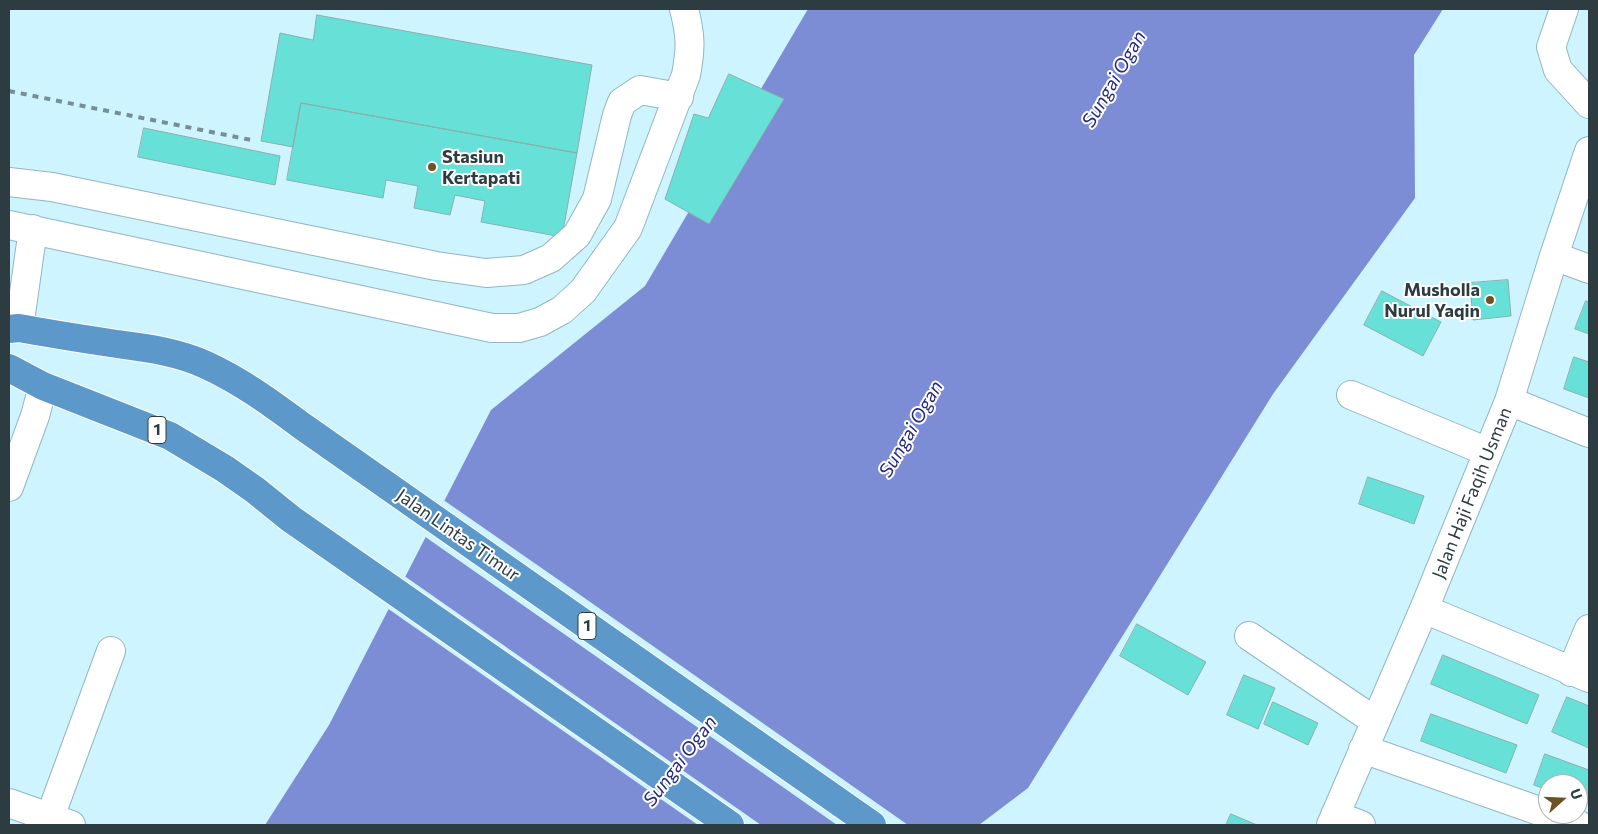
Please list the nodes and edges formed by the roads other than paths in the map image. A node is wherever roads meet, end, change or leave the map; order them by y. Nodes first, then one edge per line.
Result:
1 (684, 9) edge
2 (1564, 9) edge
3 (679, 97) junction
4 (1589, 104) edge
5 (1589, 151) edge
6 (9, 182) edge
7 (21, 227) edge
8 (1554, 256) junction
9 (1589, 269) edge
10 (14, 328) edge
11 (9, 368) edge
12 (43, 386) junction
13 (1351, 395) dead end
14 (1509, 401) junction
15 (35, 416) junction
16 (1589, 433) edge
17 (9, 440) edge
18 (1488, 452) junction
19 (9, 486) edge
20 (1424, 609) junction
21 (1589, 629) edge
22 (1249, 636) dead end
23 (111, 651) dead end
24 (1580, 675) edge
25 (1375, 720) junction
26 (1363, 749) junction
27 (9, 803) edge
28 (1333, 820) edge
29 (60, 821) edge
30 (730, 825) edge
31 (872, 825) edge
32 (1361, 825) edge
33 (1579, 825) edge

1 - 3 street
2 - 4 street
3 - 6 street
3 - 7 street
5 - 8 street, Jalan Haji Faqih Usman
7 - 10 street
8 - 9 street
8 - 14 street, Jalan Haji Faqih Usman
10 - 31 highway, Jalan Lintas Timur / 1
11 - 12 highway, 1
12 - 15 street
12 - 30 highway, 1
13 - 18 street
14 - 16 street
14 - 18 street, Jalan Haji Faqih Usman
15 - 17 street
15 - 19 street
18 - 20 street, Jalan Haji Faqih Usman
20 - 24 street
20 - 25 street, Jalan Haji Faqih Usman
21 - 24 street
22 - 25 street
23 - 29 street
25 - 26 street, Jalan Haji Faqih Usman
26 - 28 street, Jalan Haji Faqih Usman
26 - 33 street
27 - 29 street
28 - 32 street

